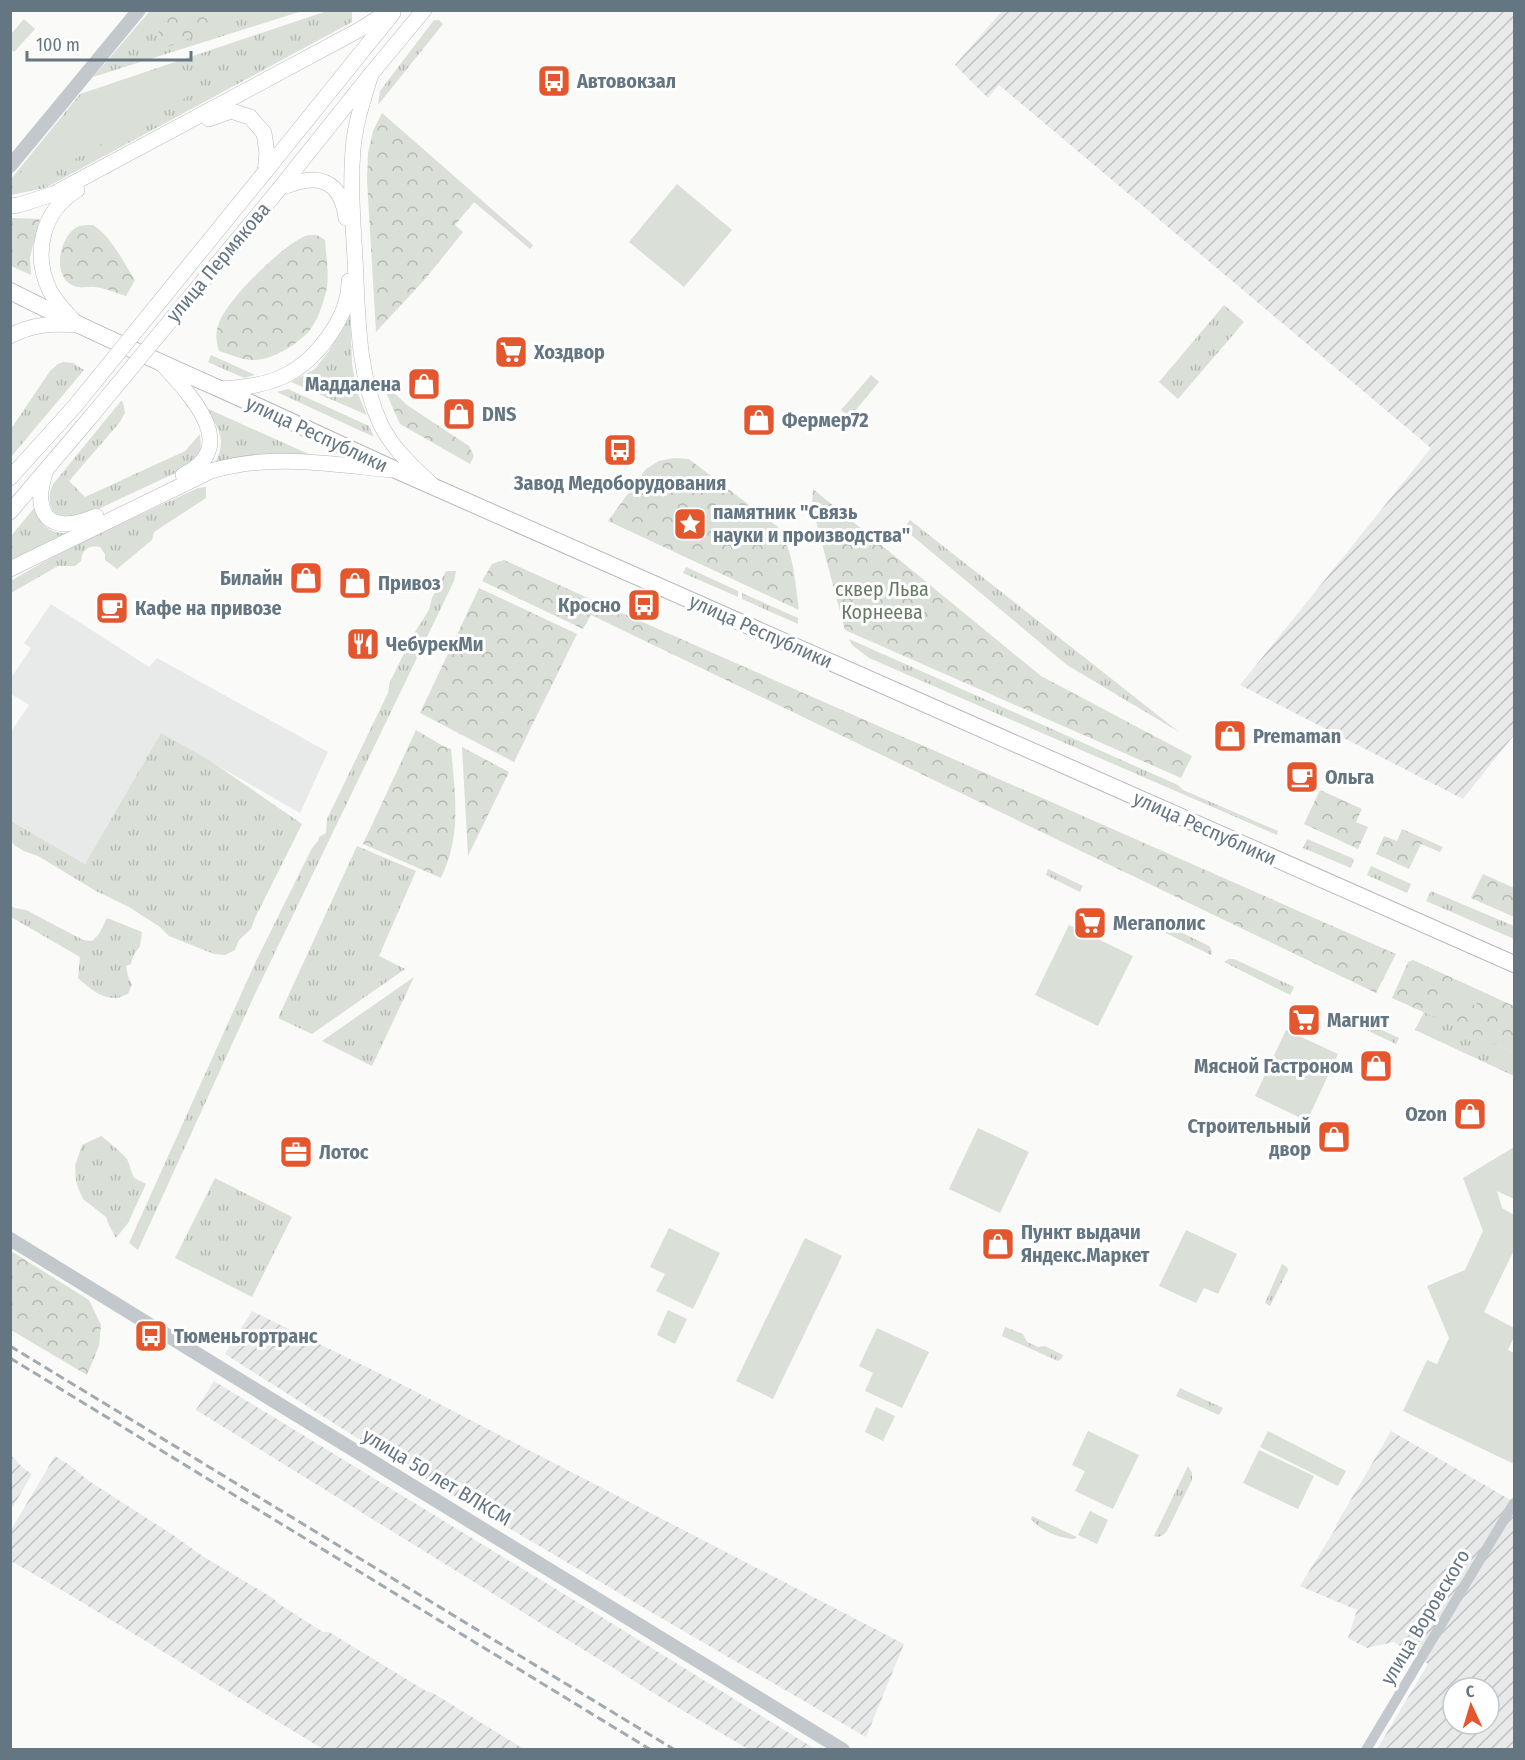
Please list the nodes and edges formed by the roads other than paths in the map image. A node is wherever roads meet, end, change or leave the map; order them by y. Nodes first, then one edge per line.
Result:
1 (140, 10) edge
2 (391, 10) edge
3 (395, 10) edge
4 (424, 10) edge
5 (371, 74) junction
6 (10, 166) edge
7 (265, 172) junction
8 (280, 188) junction
9 (10, 206) edge
10 (10, 291) edge
11 (77, 325) junction
12 (10, 336) edge
13 (163, 365) junction
14 (220, 389) junction
15 (33, 453) junction
16 (10, 464) edge
17 (46, 470) junction
18 (398, 471) junction
19 (10, 478) edge
20 (434, 486) junction
21 (10, 512) edge
22 (10, 569) edge
23 (1515, 964) edge
24 (10, 1239) edge
25 (1515, 1503) edge
26 (843, 1749) edge
27 (1366, 1749) edge

1 - 6 street
2 - 9 main road
3 - 7 main road, улица Пермякова
4 - 5 main road, улица Пермякова
5 - 8 main road, улица Пермякова
5 - 20 main road
7 - 11 main road
7 - 15 main road, улица Пермякова, bridge
8 - 14 main road
8 - 17 main road, улица Пермякова, bridge
10 - 11 main road, улица Республики
11 - 12 main road
11 - 13 main road, улица Республики
13 - 14 main road, улица Республики
13 - 17 main road
14 - 18 main road, улица Республики
15 - 16 main road
15 - 19 main road, улица Пермякова
17 - 21 main road, улица Пермякова
18 - 20 main road, улица Республики
18 - 22 main road
20 - 23 main road, улица Республики
24 - 26 street, улица 50 лет ВЛКСМ
25 - 27 street, улица Воровского

